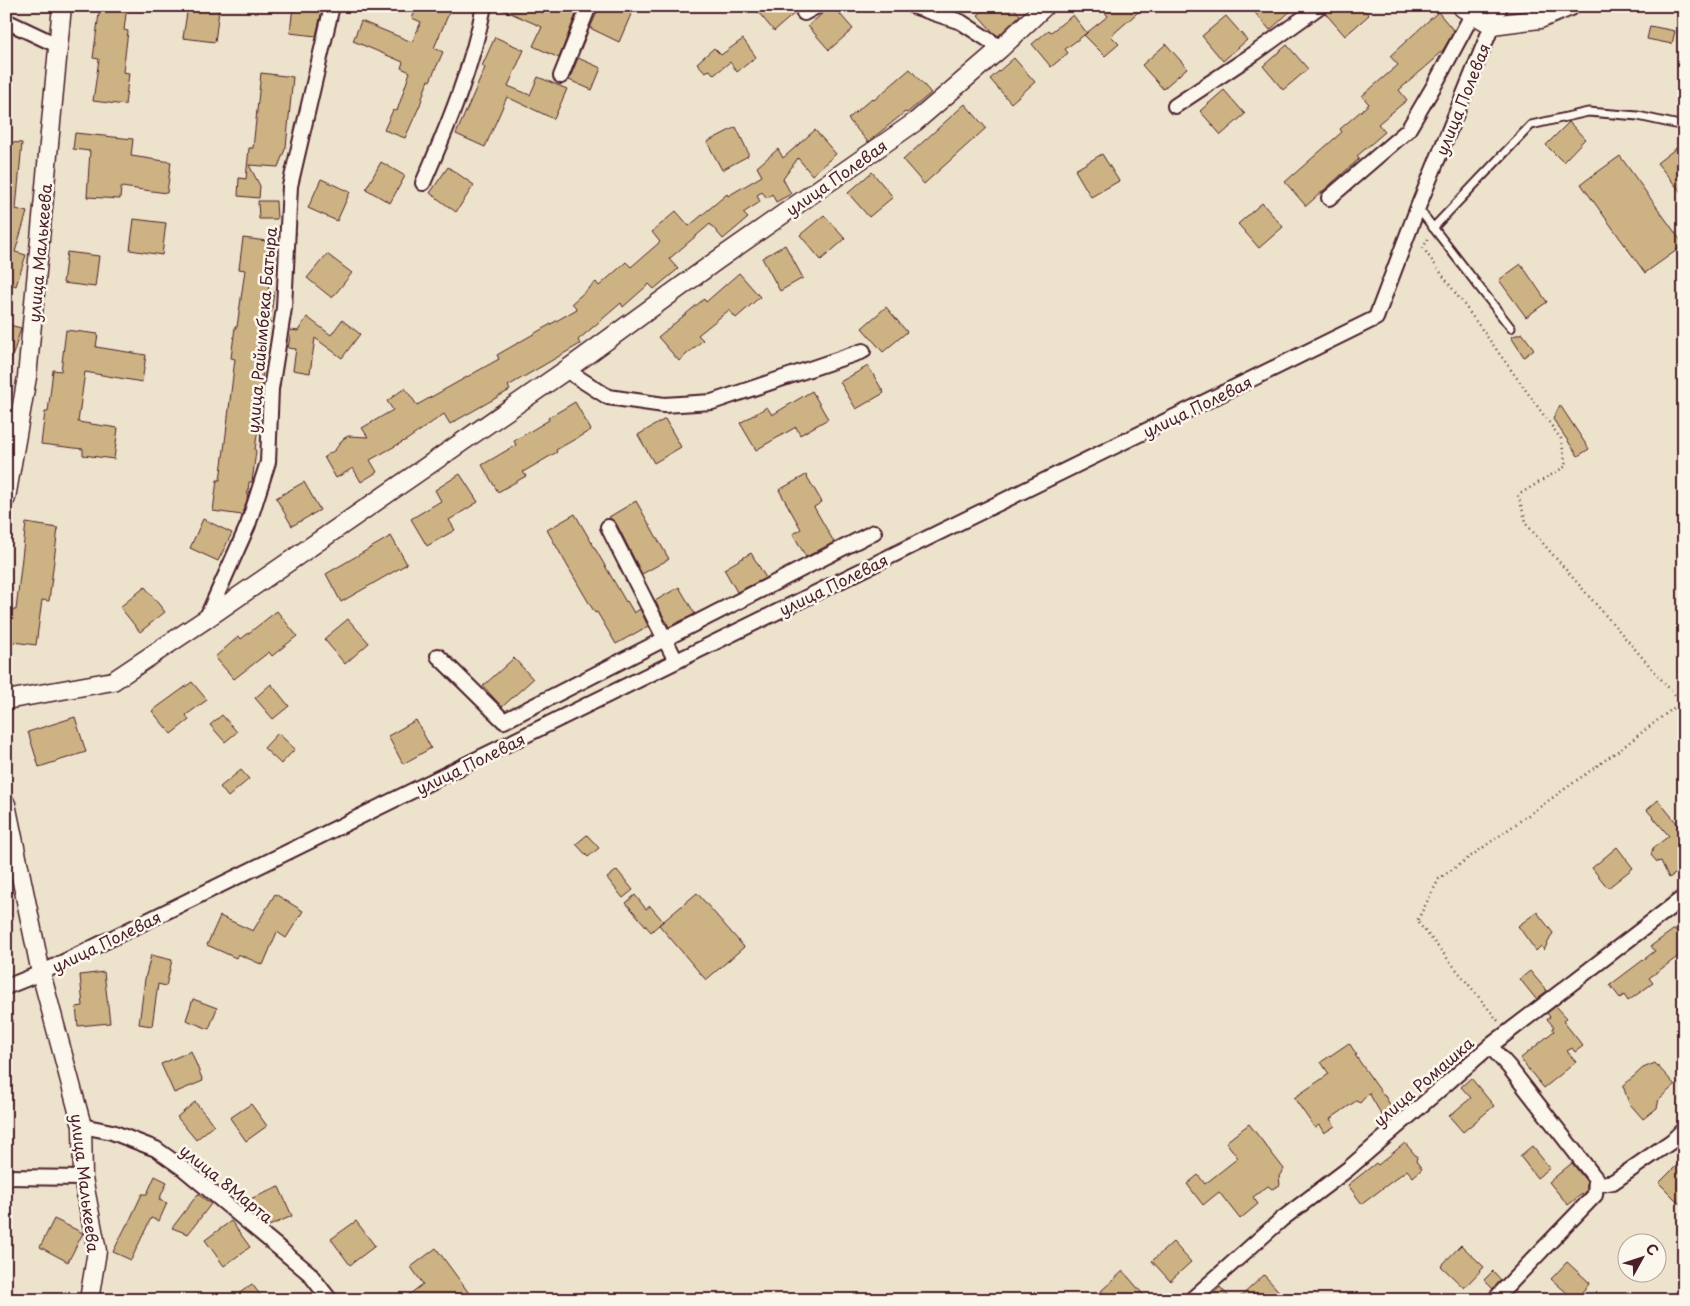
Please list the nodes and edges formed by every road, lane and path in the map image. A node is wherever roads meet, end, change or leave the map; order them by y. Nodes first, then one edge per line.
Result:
1 (62, 6) edge
2 (332, 6) edge
3 (484, 6) edge
4 (589, 6) edge
5 (817, 6) edge
6 (913, 6) edge
7 (1320, 6) edge
8 (1500, 6) edge
9 (1571, 6) edge
10 (1043, 7) edge
11 (1467, 11) edge
12 (804, 13) dead end
13 (6, 22) edge
14 (1492, 25) junction
15 (58, 46) junction
16 (1001, 48) junction
17 (561, 76) dead end
18 (1175, 106) dead end
19 (1684, 126) edge
20 (423, 183) dead end
21 (1330, 198) dead end
22 (1418, 207) junction
23 (1433, 228) junction
24 (1511, 328) dead end
25 (863, 351) dead end
26 (566, 370) junction
27 (6, 498) edge
28 (608, 527) dead end
29 (874, 532) dead end
30 (206, 619) junction
31 (664, 639) junction
32 (438, 656) dead end
33 (676, 662) junction
34 (6, 700) edge
35 (6, 804) edge
36 (1684, 897) edge
37 (41, 973) junction
38 (6, 987) edge
39 (1508, 1032) junction
40 (1490, 1046) junction
41 (82, 1126) junction
42 (1684, 1129) edge
43 (6, 1177) edge
44 (83, 1178) junction
45 (1596, 1185) junction
46 (89, 1300) edge
47 (330, 1300) edge
48 (1191, 1300) edge
49 (1494, 1300) edge

1 - 15 street, улица Малькеева
2 - 30 street, улица Райымбека Батыра
3 - 20 street
4 - 17 street
5 - 12 street
6 - 16 street
7 - 18 street
8 - 14 street, улица Полевая
9 - 14 street
10 - 16 street, улица Полевая
11 - 14 street
11 - 21 street
13 - 15 street
14 - 22 street, улица Полевая
15 - 27 street, улица Малькеева
16 - 26 street, улица Полевая
19 - 23 lane
22 - 23 lane
22 - 33 street, улица Полевая
23 - 24 lane
23 - 39 path
25 - 26 street
26 - 30 street, улица Полевая
28 - 31 street
29 - 31 street
30 - 34 street, улица Полевая
31 - 32 street
31 - 33 street
33 - 37 street, улица Полевая
35 - 37 street, улица Малькеева
36 - 39 street, улица Ромашка
37 - 38 street, улица Полевая
37 - 41 street, улица Малькеева
39 - 40 street, улица Ромашка
40 - 45 street
40 - 48 street, улица Ромашка
41 - 44 street, улица Малькеева
41 - 47 street, улица 8Марта
42 - 45 street
43 - 44 street
44 - 46 street, улица Малькеева
45 - 49 street

